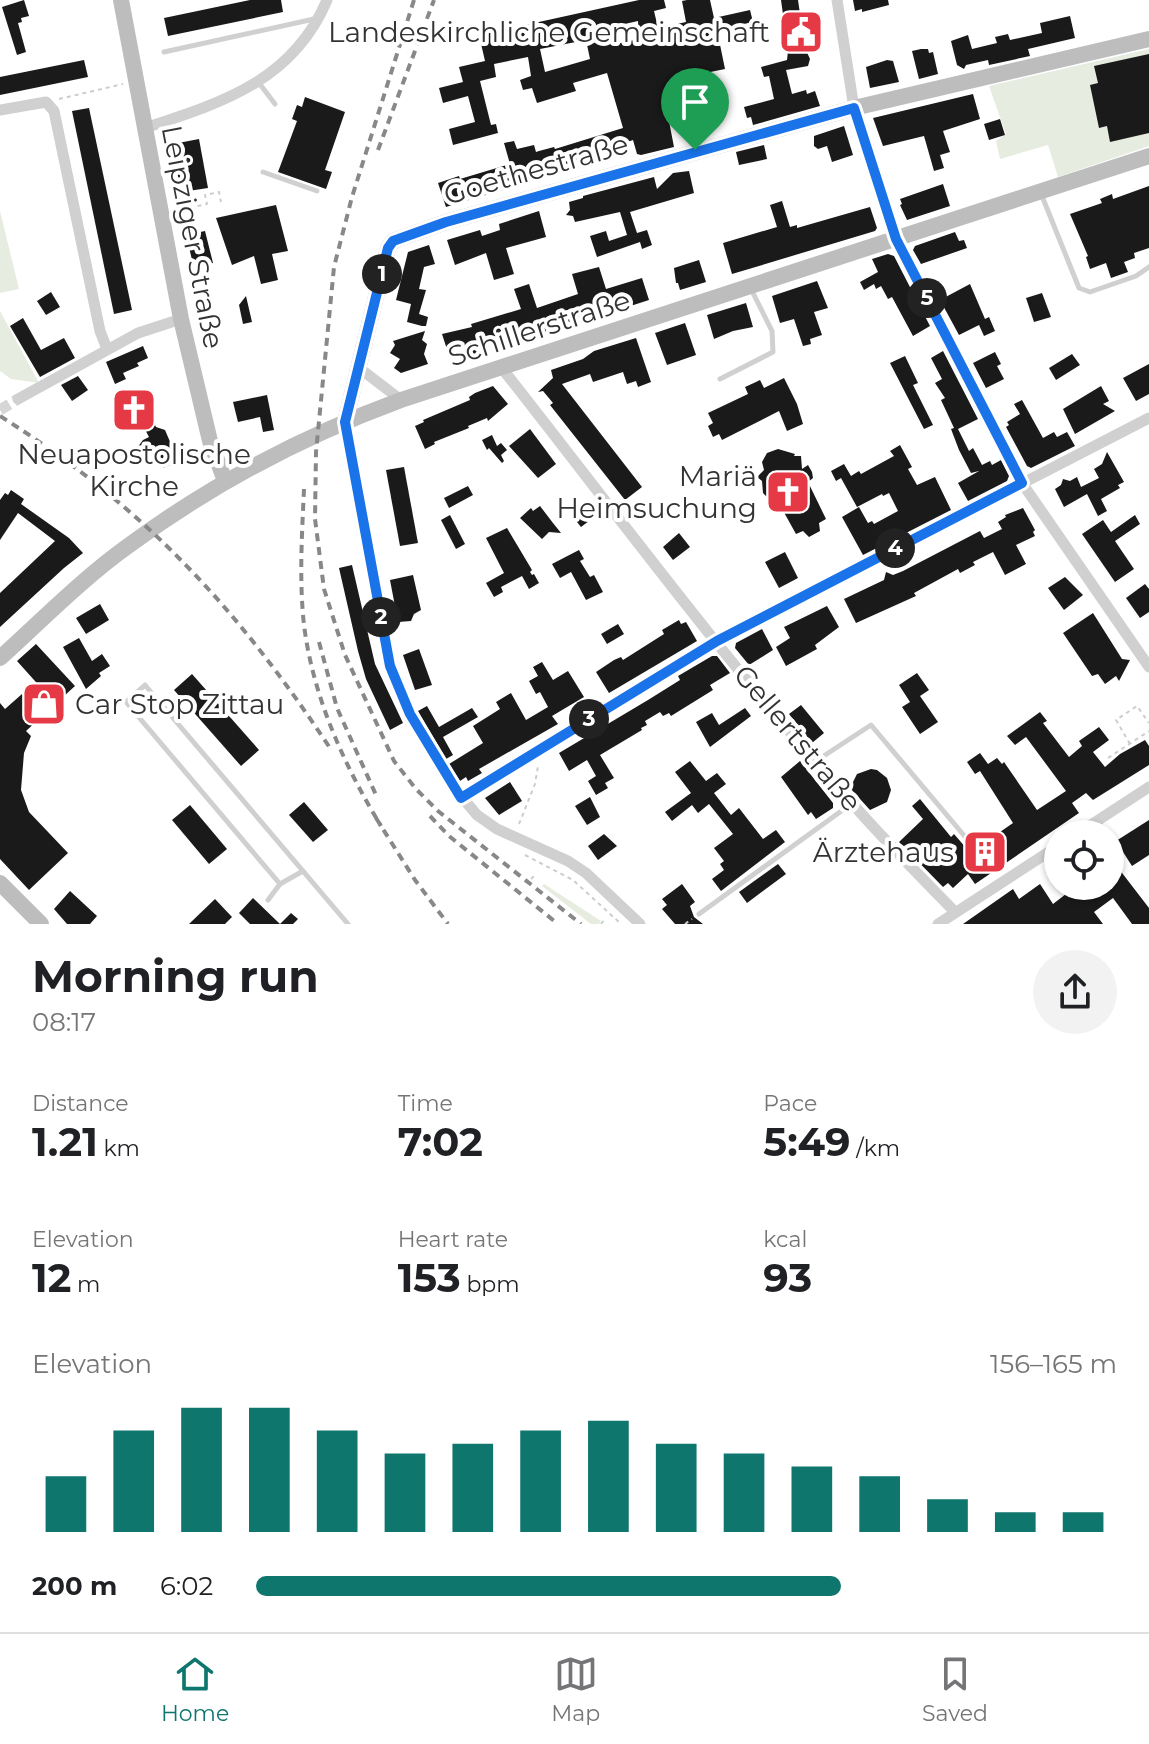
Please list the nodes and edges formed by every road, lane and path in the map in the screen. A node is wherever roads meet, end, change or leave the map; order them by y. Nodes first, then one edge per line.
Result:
1 (121, 0) edge
2 (327, 0) edge
3 (837, 0) edge
4 (319, 18) junction
5 (1149, 39) edge
6 (164, 52) dead end
7 (136, 82) junction
8 (259, 83) junction
9 (46, 102) junction
10 (275, 104) dead end
11 (854, 108) junction
12 (0, 110) edge
13 (145, 128) junction
14 (1149, 156) edge
15 (263, 172) dead end
16 (317, 191) dead end
17 (1040, 191) junction
18 (221, 202) dead end
19 (161, 214) junction
20 (896, 239) junction
21 (1149, 267) edge
22 (750, 288) junction
23 (181, 319) junction
24 (107, 349) junction
25 (358, 367) junction
26 (501, 367) junction
27 (720, 379) dead end
28 (18, 399) tunnel mouth
29 (401, 400) junction
30 (1149, 418) edge
31 (345, 422) junction
32 (225, 481) junction
33 (1022, 483) junction
34 (717, 641) junction
35 (0, 658) edge
36 (1149, 667) edge
37 (1149, 723) edge
38 (1149, 731) edge
39 (1130, 744) junction
40 (535, 752) junction
41 (1108, 758) dead end
42 (816, 761) junction
43 (1149, 787) edge
44 (461, 798) junction
45 (851, 803) junction
46 (1098, 820) edge
47 (514, 836) junction
48 (967, 839) dead end
49 (1044, 855) edge
50 (524, 857) dead end
51 (303, 871) junction
52 (0, 883) edge
53 (280, 884) junction
54 (268, 900) dead end
55 (955, 912) junction
56 (699, 914) dead end
57 (604, 920) dead end
58 (346, 923) edge
59 (41, 924) edge
60 (601, 924) edge
61 (621, 924) edge
62 (640, 924) edge
63 (938, 924) edge

1 - 7 main road, Leipziger Straße
2 - 4 street
3 - 11 street
4 - 6 lane
4 - 8 street
5 - 11 main road, Goethestraße
7 - 9 path
7 - 13 main road, Leipziger Straße
8 - 10 lane
8 - 13 street
9 - 12 street
9 - 24 street
11 - 20 street
11 - 25 main road, Goethestraße
13 - 19 main road, Leipziger Straße
14 - 17 main road, Schillerstraße
15 - 16 lane
17 - 20 main road, Schillerstraße
17 - 21 lane
18 - 19 path
19 - 23 main road, Leipziger Straße
20 - 22 main road, Schillerstraße
20 - 33 street
22 - 26 main road, Schillerstraße
22 - 27 lane
23 - 24 street
23 - 32 main road, Leipziger Straße
24 - 28 street
25 - 29 street
25 - 31 main road, Goethestraße
26 - 29 main road, Schillerstraße
26 - 34 street, Gellertstraße
29 - 31 main road, Schillerstraße
30 - 33 street
31 - 32 main road, Schillerstraße
31 - 44 street
32 - 35 main road, Schillerstraße
33 - 34 street
33 - 36 street
34 - 40 street
34 - 42 street, Gellertstraße
37 - 39 path
38 - 39 path
39 - 41 path
40 - 44 street
40 - 47 path
42 - 45 street, Gellertstraße
42 - 48 lane
43 - 46 street
44 - 47 street
45 - 55 street, Gellertstraße
45 - 56 lane
47 - 62 street
49 - 55 street
50 - 61 path
51 - 53 lane
51 - 53 lane
51 - 58 lane
52 - 59 main road
53 - 54 lane
55 - 63 street
57 - 60 path

